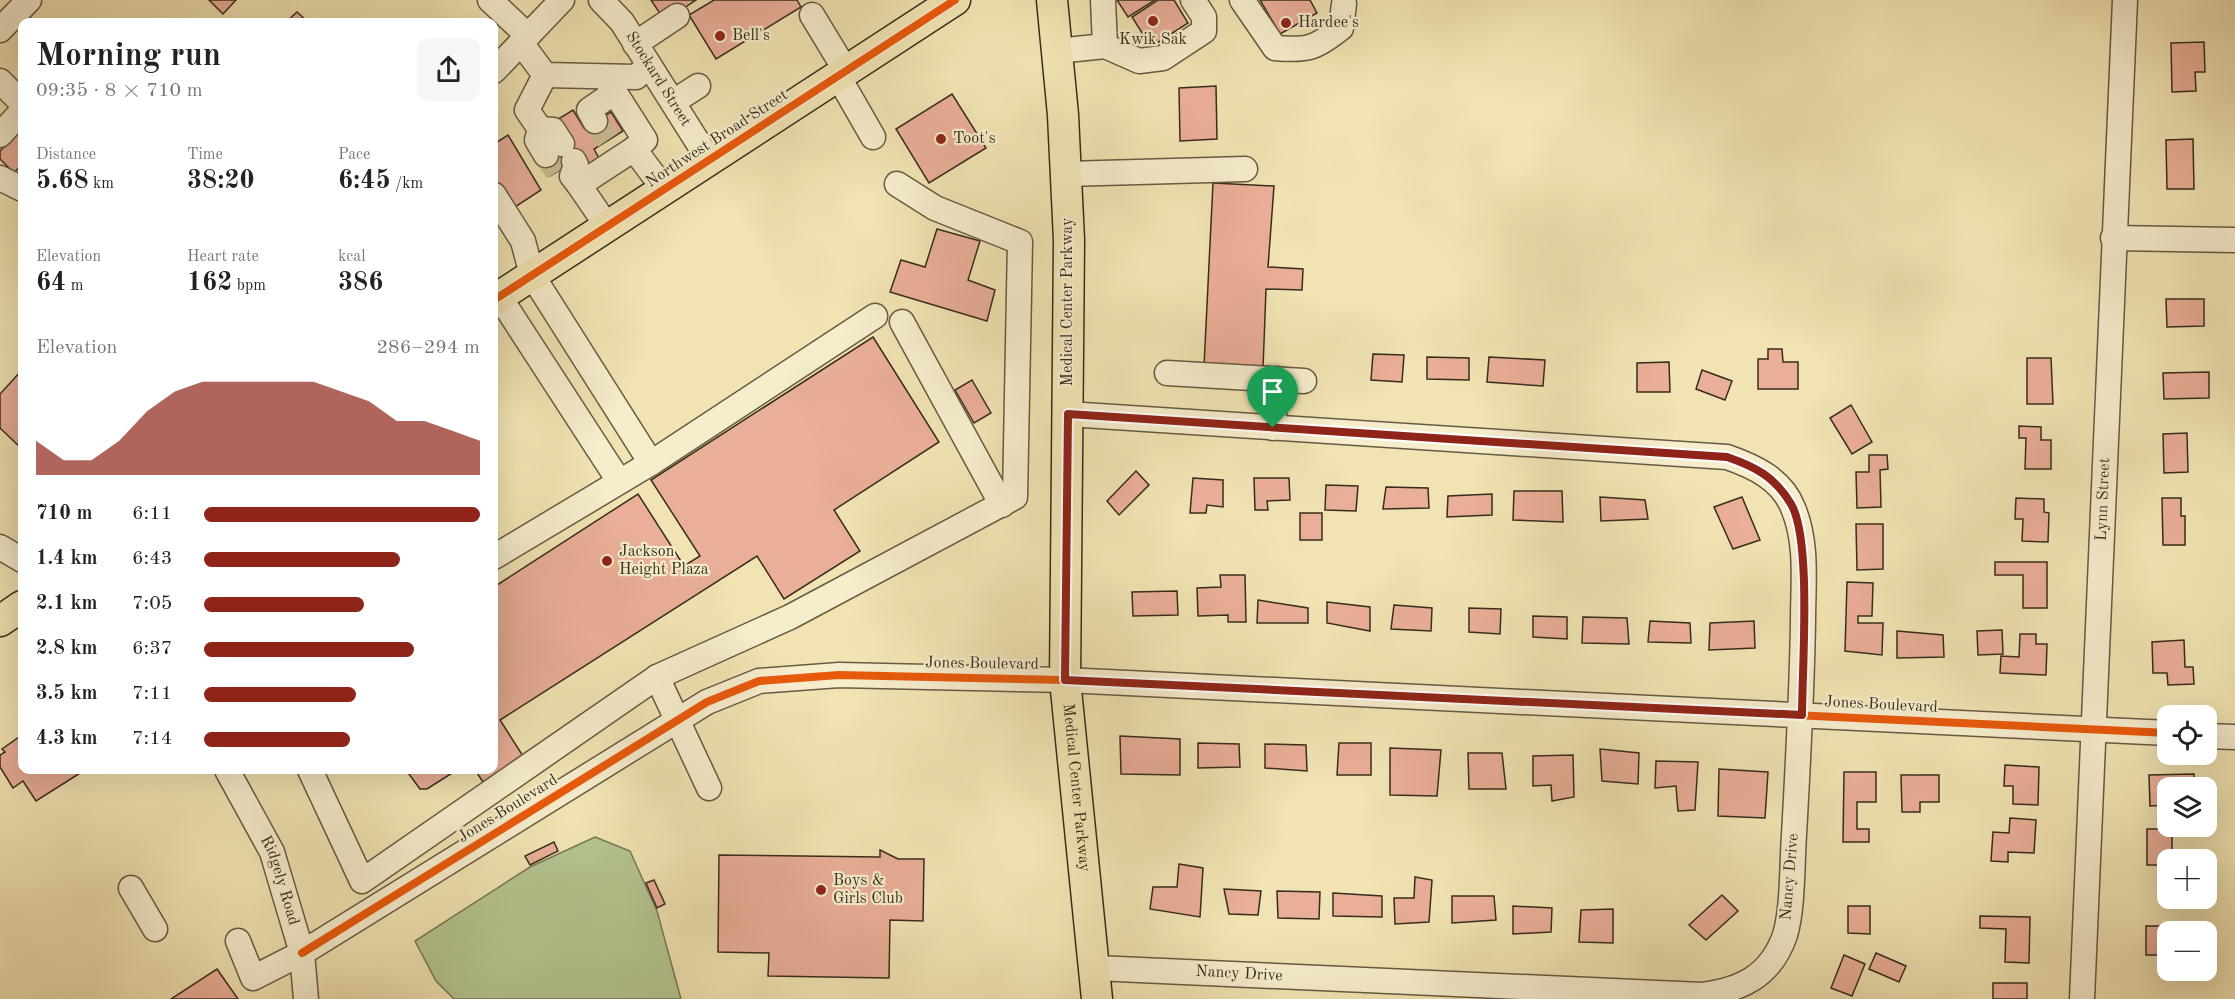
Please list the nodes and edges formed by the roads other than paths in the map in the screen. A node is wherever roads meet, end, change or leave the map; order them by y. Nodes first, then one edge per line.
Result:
1 (562, 0) edge
2 (601, 0) edge
3 (955, 0) edge
4 (1052, 0) edge
5 (1103, 0) edge
6 (1193, 0) edge
7 (1242, 0) edge
8 (1345, 1) edge
9 (2124, 1) edge
10 (496, 2) edge
11 (812, 15) dead end
12 (677, 16) dead end
13 (524, 39) junction
14 (635, 44) junction
15 (1105, 46) junction
16 (1057, 51) junction
17 (649, 65) junction
18 (498, 67) edge
19 (842, 74) junction
20 (544, 75) junction
21 (0, 81) edge
22 (610, 84) junction
23 (698, 86) dead end
24 (18, 99) edge
25 (673, 102) junction
26 (18, 115) edge
27 (0, 135) edge
28 (873, 136) dead end
29 (614, 142) junction
30 (709, 160) junction
31 (565, 166) junction
32 (1245, 169) dead end
33 (1066, 174) junction
34 (0, 178) edge
35 (897, 184) dead end
36 (18, 187) edge
37 (664, 189) junction
38 (498, 201) edge
39 (607, 226) junction
40 (2113, 238) junction
41 (2235, 240) edge
42 (532, 275) junction
43 (498, 297) edge
44 (498, 301) edge
45 (875, 316) dead end
46 (902, 322) dead end
47 (1167, 373) dead end
48 (1277, 379) junction
49 (1305, 381) dead end
50 (1068, 414) junction
51 (1273, 428) junction
52 (651, 463) junction
53 (619, 481) junction
54 (1002, 504) junction
55 (0, 547) edge
56 (498, 555) edge
57 (18, 558) edge
58 (18, 609) edge
59 (0, 621) edge
60 (657, 677) junction
61 (1065, 680) junction
62 (1802, 715) junction
63 (678, 720) junction
64 (2093, 729) junction
65 (2157, 732) edge
66 (2217, 736) edge
67 (2235, 737) edge
68 (229, 774) edge
69 (312, 774) edge
70 (709, 788) dead end
71 (131, 888) dead end
72 (155, 929) dead end
73 (238, 941) dead end
74 (302, 953) junction
75 (1095, 968) junction
76 (256, 989) edge
77 (306, 999) edge
78 (1097, 999) edge
79 (2082, 999) edge

1 - 13 street
2 - 14 street, Stockard Street
3 - 19 main road, Northwest Broad Street
4 - 16 main road, Medical Center Parkway
5 - 15 street
6 - 15 street
7 - 8 street
9 - 40 street, Lynn Street
10 - 13 street
11 - 19 street
12 - 14 street
13 - 18 street
13 - 20 street
14 - 17 street, Stockard Street
15 - 16 street
16 - 33 main road, Medical Center Parkway
17 - 22 street
17 - 25 street, Stockard Street
19 - 28 street
19 - 30 main road, Northwest Broad Street
20 - 22 street
20 - 31 street
21 - 24 street
22 - 29 street
22 - 29 street
23 - 25 street
25 - 30 street, Stockard Street
26 - 27 street
29 - 31 street
29 - 37 street
30 - 37 main road, Northwest Broad Street
31 - 39 street
32 - 33 street
33 - 50 main road, Medical Center Parkway
34 - 36 street
35 - 54 street
37 - 39 main road, Northwest Broad Street
38 - 42 street
39 - 42 main road, Northwest Broad Street
40 - 41 street
40 - 64 street, Lynn Street
42 - 43 main road, Northwest Broad Street
42 - 52 street
44 - 53 street
45 - 52 street
46 - 54 street
47 - 48 street
48 - 49 street
48 - 51 street
50 - 51 street, Nancy Drive
50 - 61 main road, Medical Center Parkway
51 - 62 street, Nancy Drive
52 - 53 street
53 - 56 street
54 - 60 street
55 - 57 street
58 - 59 main road
60 - 63 street
60 - 69 street
61 - 62 street, Jones Boulevard
61 - 63 street, Jones Boulevard
61 - 75 main road, Medical Center Parkway
62 - 64 street, Jones Boulevard
62 - 75 street, Nancy Drive
63 - 70 street
63 - 74 street, Jones Boulevard
64 - 65 street, Jones Boulevard
64 - 79 street, Lynn Street
66 - 67 street
68 - 74 street, Ridgely Road
71 - 72 street
73 - 76 street
74 - 76 street, Jones Boulevard
74 - 77 street, Ridgely Road
75 - 78 main road, Medical Center Parkway

